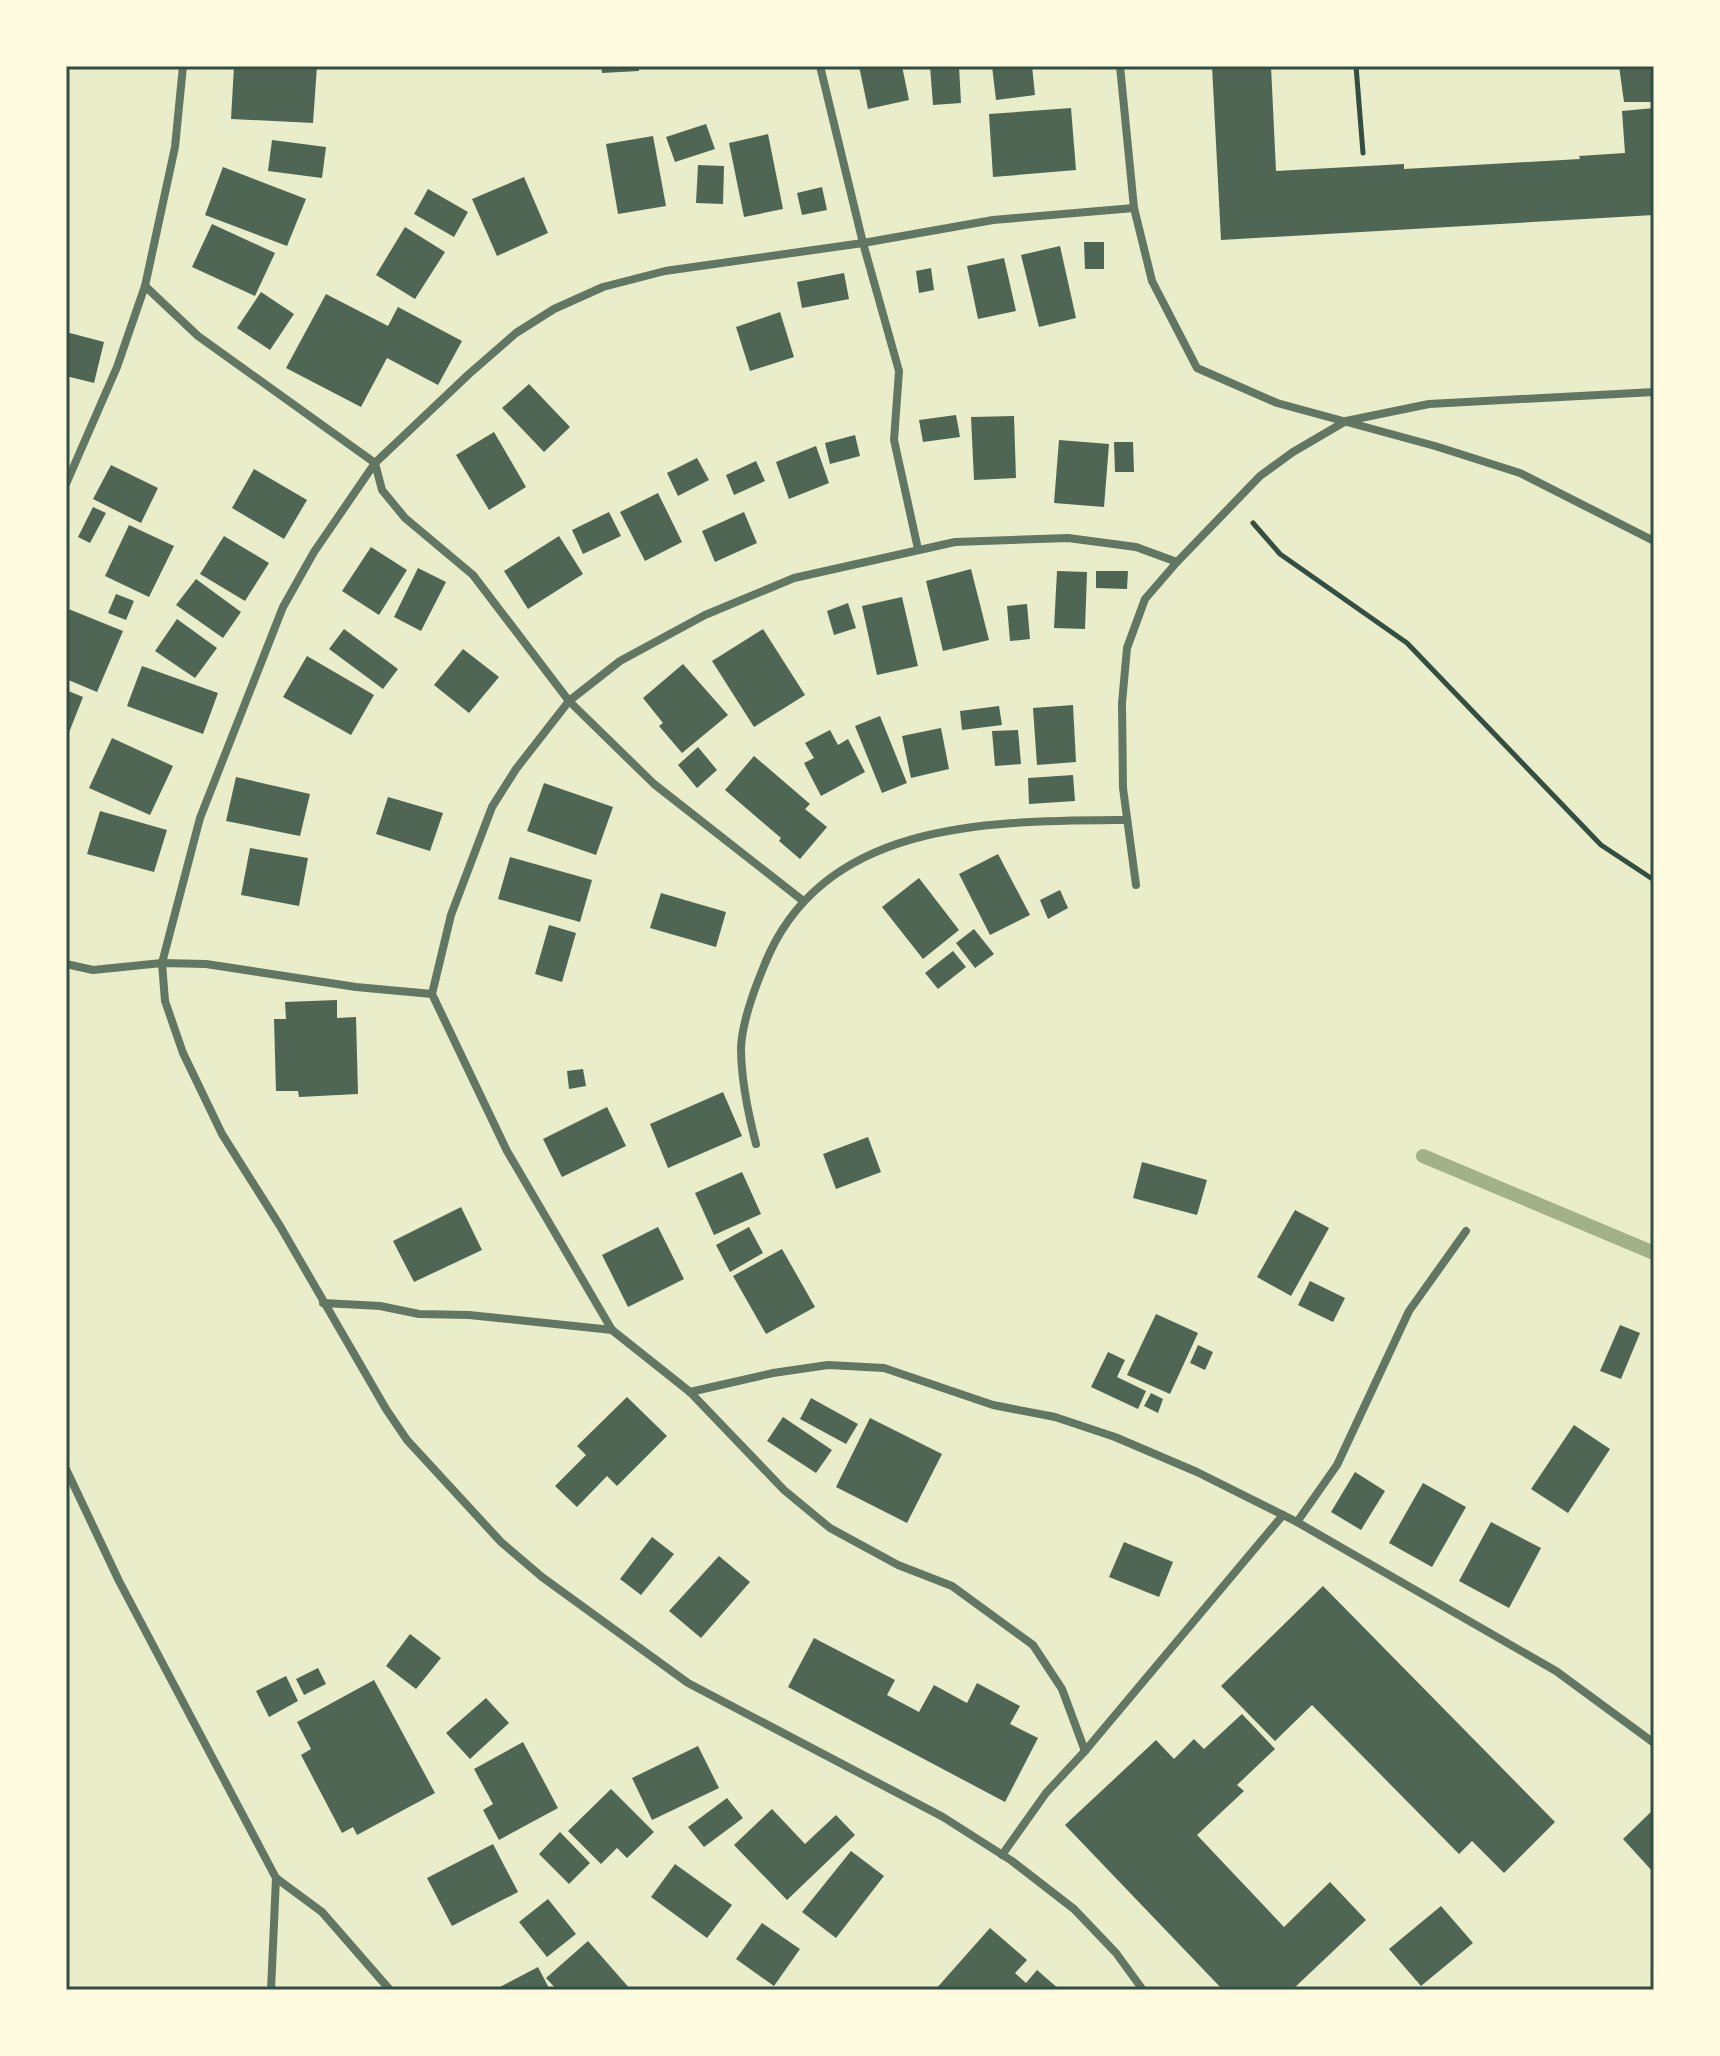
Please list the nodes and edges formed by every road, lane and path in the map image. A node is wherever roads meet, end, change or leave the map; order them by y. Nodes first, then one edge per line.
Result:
1 (183, 66) edge
2 (820, 66) edge
3 (1120, 66) edge
4 (1356, 66) edge
5 (1363, 153) dead end
6 (1134, 208) junction
7 (863, 243) junction
8 (145, 286) junction
9 (1654, 392) edge
10 (1346, 421) junction
11 (375, 463) junction
12 (66, 484) edge
13 (1234, 502) junction
14 (1654, 541) edge
15 (918, 549) junction
16 (1177, 562) junction
17 (569, 701) junction
18 (1127, 820) junction
19 (1654, 880) edge
20 (1136, 885) dead end
21 (802, 900) junction
22 (162, 963) junction
23 (66, 964) edge
24 (432, 994) junction
25 (756, 1144) dead end
26 (1466, 1231) dead end
27 (323, 1303) junction
28 (612, 1330) junction
29 (690, 1392) junction
30 (66, 1469) edge
31 (1283, 1515) junction
32 (1297, 1522) junction
33 (1654, 1743) edge
34 (1085, 1751) junction
35 (1002, 1855) junction
36 (276, 1878) junction
37 (271, 1990) edge
38 (390, 1990) edge
39 (1143, 1990) edge

1 - 8 street
2 - 7 street
3 - 6 street
4 - 5 path
6 - 7 street
6 - 10 street
7 - 11 street
7 - 15 street
8 - 11 street
8 - 12 street
9 - 10 street
10 - 13 street
10 - 14 street
11 - 17 street
11 - 22 street
13 - 16 street
13 - 19 path
15 - 16 street
15 - 17 street
16 - 18 street
17 - 21 street
17 - 24 street
18 - 20 street
18 - 21 street
21 - 25 street
22 - 23 street
22 - 24 street
22 - 27 street
24 - 28 street
26 - 32 street
27 - 28 street
27 - 35 street
28 - 29 street
29 - 31 street
29 - 34 street
30 - 36 street
31 - 32 street
31 - 34 street
32 - 33 street
34 - 35 street
35 - 39 street
36 - 37 street
36 - 38 street

